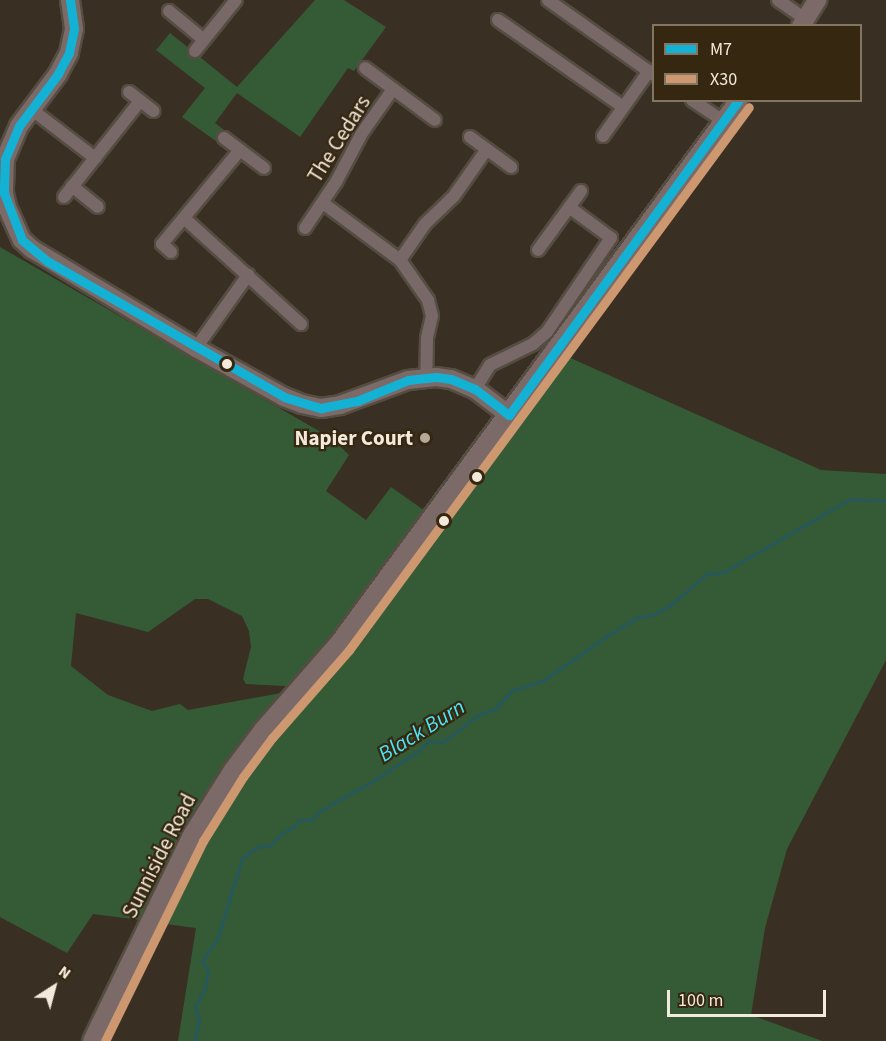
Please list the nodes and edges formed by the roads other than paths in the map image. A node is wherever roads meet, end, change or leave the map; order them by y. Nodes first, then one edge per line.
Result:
1 (70, 0) edge
2 (236, 0) edge
3 (548, 0) edge
4 (778, 0) edge
5 (817, 0) edge
6 (169, 11) dead end
7 (498, 20) dead end
8 (803, 22) edge
9 (204, 40) junction
10 (195, 51) dead end
11 (365, 68) dead end
12 (651, 73) edge
13 (393, 89) junction
14 (129, 92) dead end
15 (140, 101) junction
16 (695, 102) edge
17 (737, 102) edge
18 (623, 107) junction
19 (31, 110) junction
20 (153, 111) dead end
21 (435, 120) dead end
22 (722, 120) junction
23 (603, 136) dead end
24 (470, 137) dead end
25 (224, 138) dead end
26 (487, 149) junction
27 (240, 150) junction
28 (94, 158) junction
29 (511, 167) dead end
30 (264, 168) dead end
31 (2, 176) edge
32 (72, 186) junction
33 (581, 191) dead end
34 (64, 197) dead end
35 (323, 203) junction
36 (98, 207) dead end
37 (569, 207) junction
38 (184, 218) junction
39 (304, 228) dead end
40 (538, 250) dead end
41 (171, 252) dead end
42 (400, 260) junction
43 (248, 275) junction
44 (301, 324) dead end
45 (196, 348) junction
46 (426, 377) junction
47 (475, 389) junction
48 (508, 415) junction
49 (92, 1041) edge

1 - 19 main road
2 - 9 street
3 - 12 street
4 - 8 street
5 - 8 main road
6 - 9 street
7 - 18 street
9 - 10 street
11 - 13 street
12 - 18 street
13 - 21 street
13 - 35 street, The Cedars
14 - 15 street
15 - 20 street
15 - 28 street
16 - 22 street
17 - 22 main road, Sunniside Road
18 - 23 street
19 - 28 street
19 - 31 main road
22 - 48 main road, Sunniside Road
24 - 26 street
25 - 27 street
26 - 29 street
26 - 42 street
27 - 30 street
27 - 38 street
28 - 32 street
31 - 45 main road
32 - 34 street
32 - 36 street
33 - 37 street
35 - 39 street
35 - 42 street, The Cedars
37 - 40 street
37 - 47 street
38 - 41 street
38 - 43 street
42 - 46 street, The Cedars
43 - 44 street
43 - 45 street
45 - 46 main road
46 - 47 main road
47 - 48 main road
48 - 49 main road, Sunniside Road

